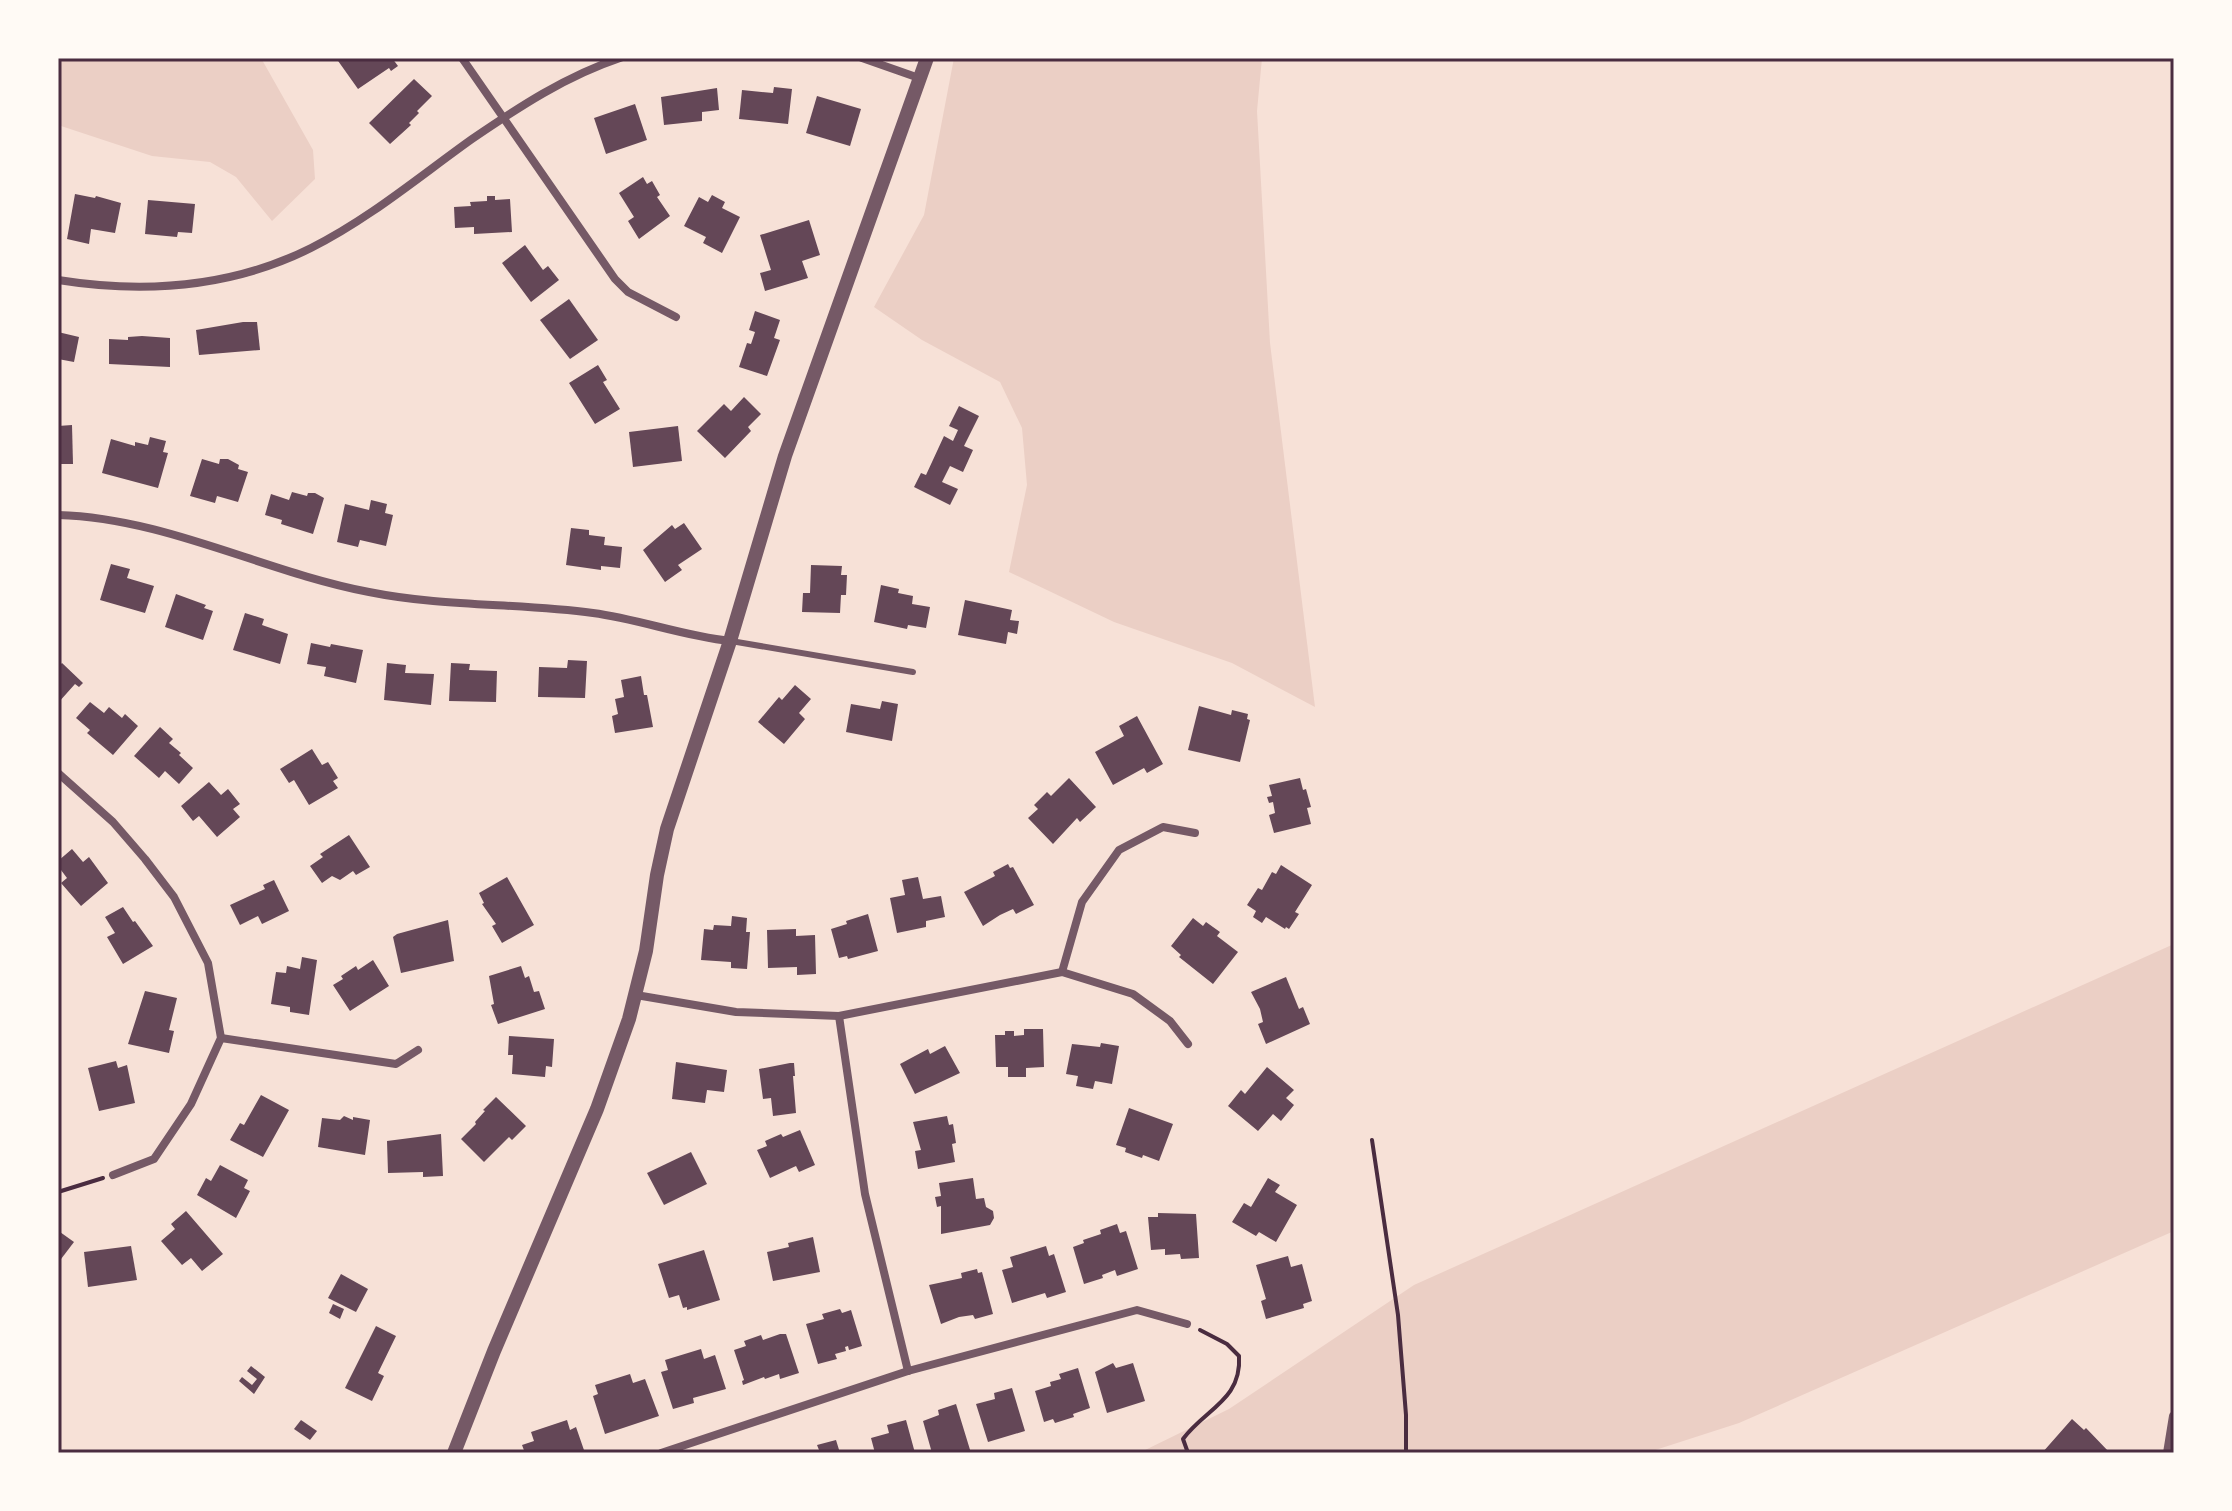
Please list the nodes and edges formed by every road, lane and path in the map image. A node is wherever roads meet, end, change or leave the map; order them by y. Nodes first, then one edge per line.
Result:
1 (462, 58) edge
2 (620, 58) edge
3 (862, 58) edge
4 (927, 58) edge
5 (919, 78) junction
6 (504, 118) junction
7 (58, 280) edge
8 (676, 317) dead end
9 (58, 515) edge
10 (730, 641) junction
11 (913, 672) dead end
12 (58, 773) edge
13 (1195, 833) dead end
14 (1062, 972) junction
15 (636, 995) junction
16 (839, 1016) junction
17 (221, 1038) junction
18 (1188, 1044) dead end
19 (418, 1050) dead end
20 (1372, 1140) dead end
21 (113, 1175) joint
22 (58, 1192) edge
23 (1187, 1324) joint
24 (908, 1371) junction
25 (2173, 1416) edge
26 (454, 1453) edge
27 (661, 1453) edge
28 (1188, 1453) edge
29 (1406, 1453) edge
30 (2167, 1453) edge

1 - 6 street
2 - 6 street
3 - 5 street
4 - 5 street
5 - 10 street
6 - 7 street
6 - 8 street
9 - 10 street
10 - 11 lane
10 - 15 street
12 - 17 street
13 - 14 street
14 - 16 street
14 - 18 street
15 - 16 street
15 - 26 street
16 - 24 street
17 - 19 street
17 - 21 street
20 - 29 path
21 - 22 path
23 - 24 street
23 - 28 path
24 - 27 street
25 - 30 street

